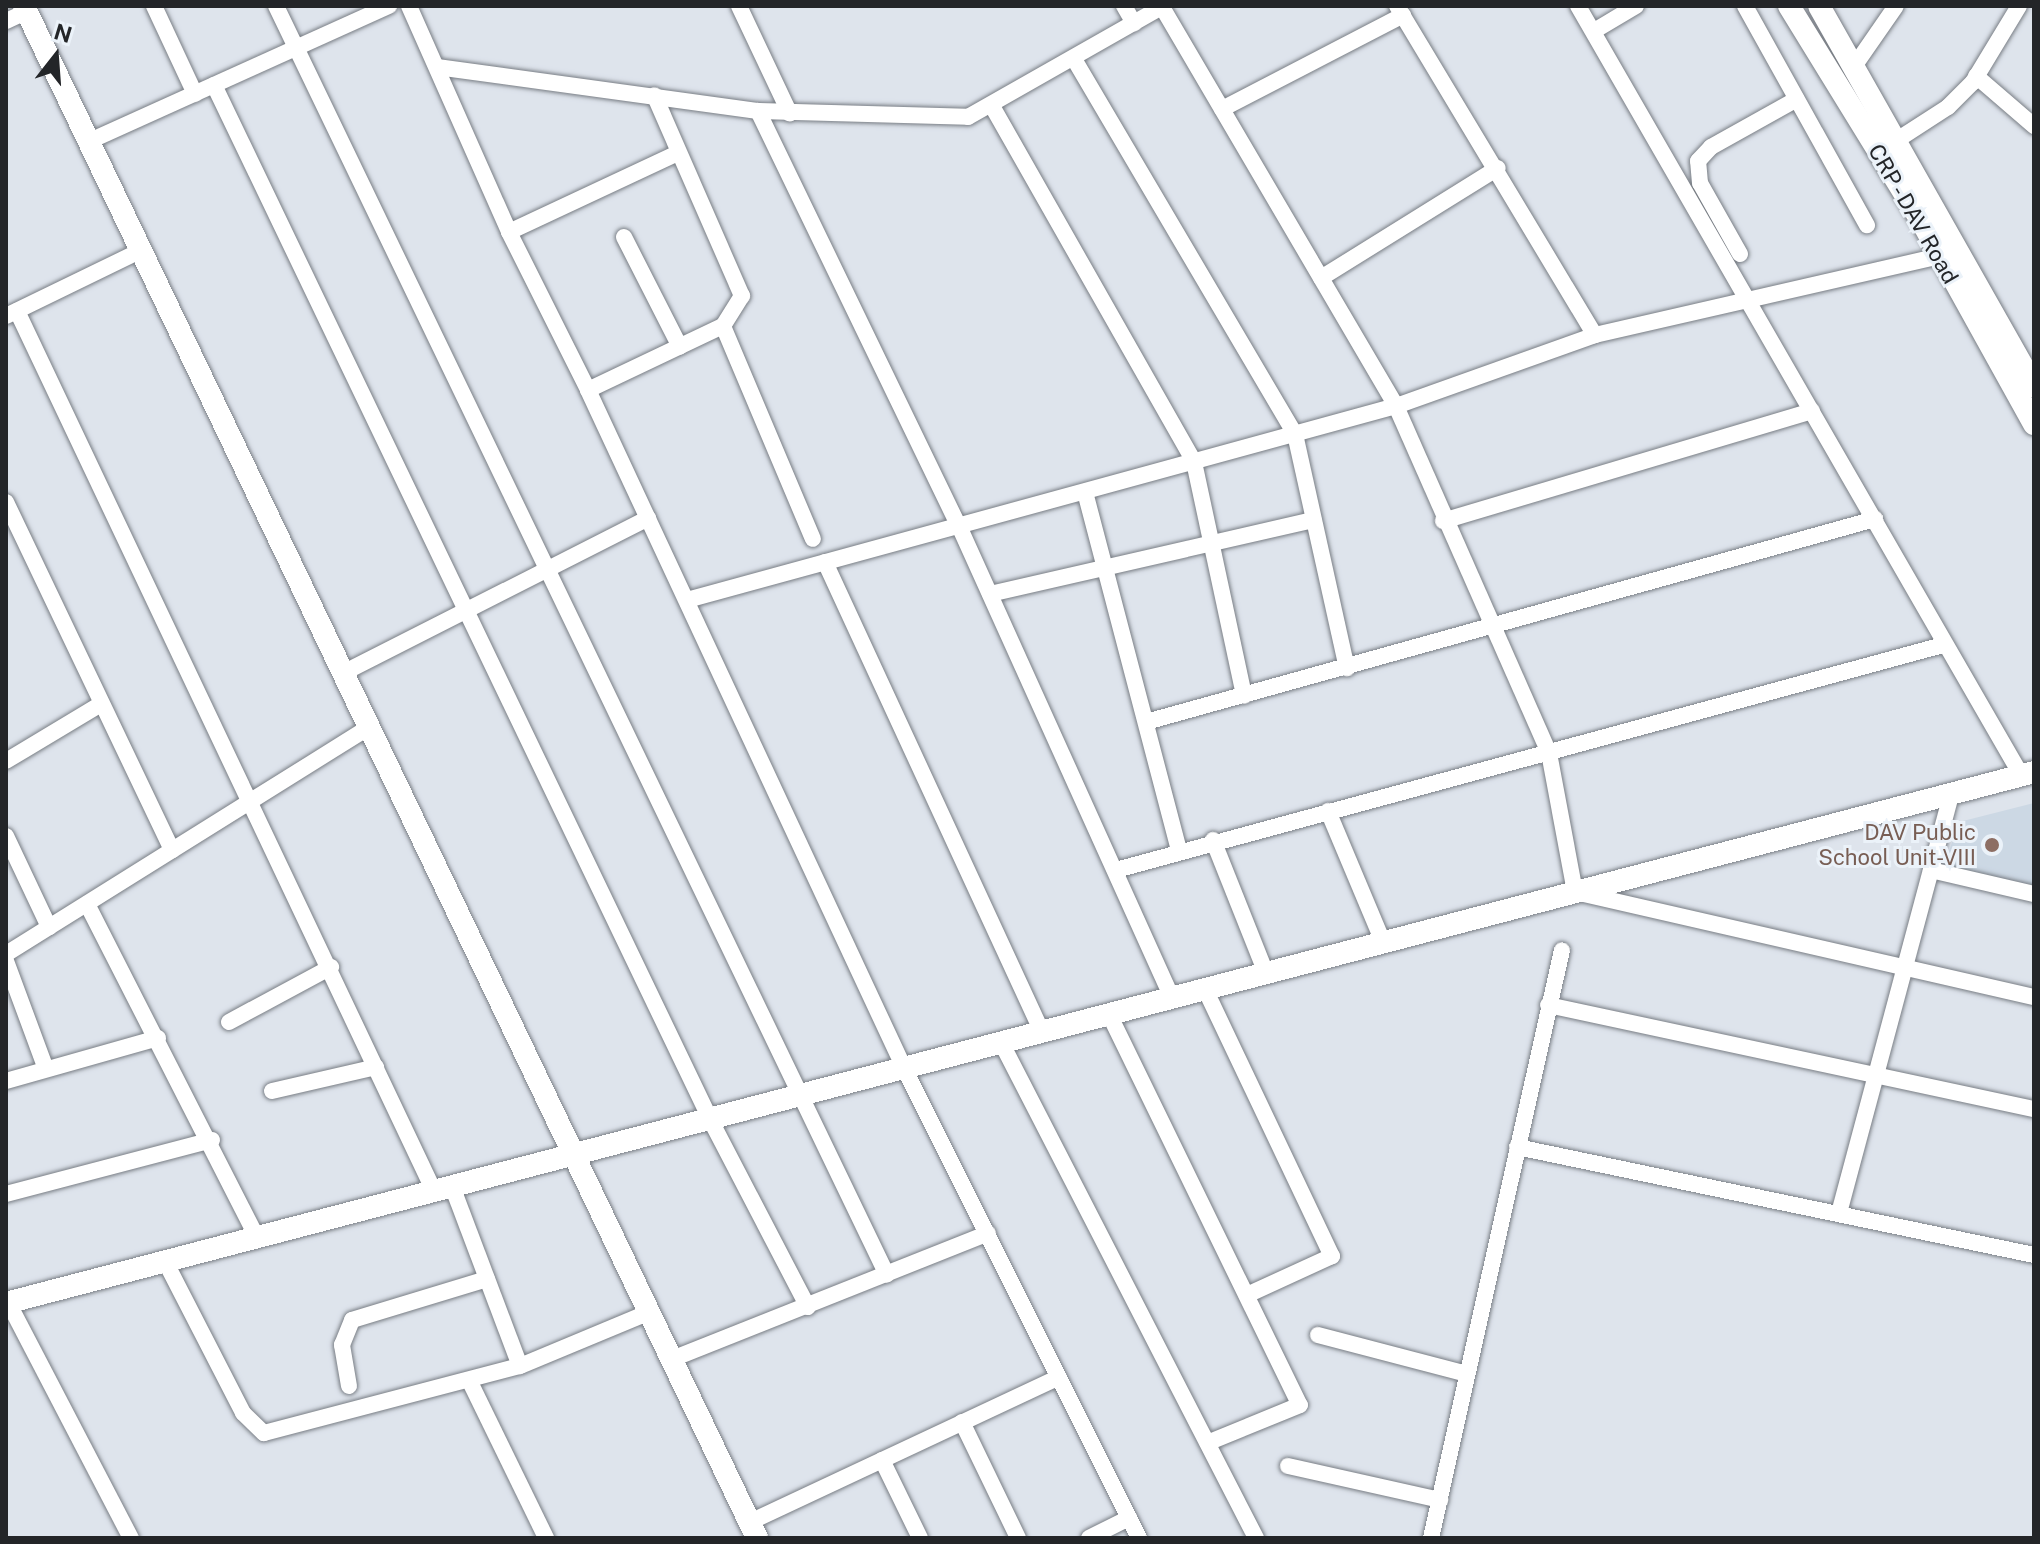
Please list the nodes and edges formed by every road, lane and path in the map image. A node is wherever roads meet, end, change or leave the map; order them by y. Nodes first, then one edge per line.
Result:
1 (154, 6) edge
2 (276, 6) edge
3 (389, 6) edge
4 (409, 6) edge
5 (739, 6) edge
6 (1124, 6) edge
7 (1162, 6) edge
8 (1578, 6) edge
9 (1636, 6) edge
10 (1745, 6) edge
11 (1789, 6) edge
12 (1819, 6) edge
13 (1896, 6) edge
14 (2019, 6) edge
15 (25, 8) edge
16 (1400, 10) edge
17 (6, 21) edge
18 (1134, 23) junction
19 (1594, 31) junction
20 (295, 47) junction
21 (1074, 59) junction
22 (437, 67) junction
23 (1853, 68) junction
24 (1976, 76) junction
25 (214, 85) junction
26 (195, 94) junction
27 (654, 95) junction
28 (1797, 99) junction
29 (992, 106) junction
30 (1222, 109) junction
31 (758, 111) junction
32 (790, 114) junction
33 (2034, 126) edge
34 (92, 140) junction
35 (1897, 140) junction
36 (678, 153) junction
37 (1498, 168) junction
38 (1867, 225) dead end
39 (509, 232) junction
40 (624, 237) dead end
41 (144, 249) junction
42 (1740, 254) dead end
43 (1939, 256) junction
44 (1321, 278) junction
45 (1750, 303) junction
46 (11, 314) edge
47 (723, 326) junction
48 (1595, 335) junction
49 (680, 347) junction
50 (2034, 386) edge
51 (588, 390) junction
52 (1396, 406) junction
53 (1812, 411) junction
54 (2034, 424) edge
55 (1295, 434) junction
56 (1194, 462) junction
57 (1085, 492) junction
58 (6, 502) edge
59 (648, 518) junction
60 (1875, 519) junction
61 (1314, 520) junction
62 (1443, 521) junction
63 (959, 526) junction
64 (813, 539) dead end
65 (1212, 544) junction
66 (825, 562) junction
67 (1105, 569) junction
68 (550, 570) junction
69 (990, 594) junction
70 (687, 600) junction
71 (466, 609) junction
72 (1494, 628) junction
73 (1943, 645) junction
74 (1347, 668) junction
75 (345, 672) junction
76 (1244, 696) junction
77 (101, 704) junction
78 (1146, 722) junction
79 (371, 726) junction
80 (1549, 753) junction
81 (6, 761) edge
82 (2028, 774) edge
83 (1951, 794) junction
84 (253, 800) junction
85 (1328, 811) junction
86 (6, 836) edge
87 (1213, 840) junction
88 (172, 850) junction
89 (1179, 850) junction
90 (1116, 870) junction
91 (1931, 870) junction
92 (1575, 892) junction
93 (2034, 894) edge
94 (87, 904) junction
95 (49, 927) junction
96 (1383, 942) junction
97 (1562, 950) dead end
98 (6, 954) edge
99 (6, 961) edge
100 (331, 967) junction
101 (1903, 967) junction
102 (1266, 973) junction
103 (1205, 989) junction
104 (2034, 997) edge
105 (1172, 998) junction
106 (1548, 1005) junction
107 (1109, 1014) junction
108 (229, 1022) dead end
109 (1042, 1032) junction
110 (158, 1038) junction
111 (1001, 1042) junction
112 (376, 1067) junction
113 (904, 1068) junction
114 (46, 1069) junction
115 (1875, 1075) junction
116 (6, 1081) edge
117 (272, 1091) dead end
118 (802, 1094) junction
119 (2034, 1109) edge
120 (710, 1119) junction
121 (212, 1140) junction
122 (1517, 1147) junction
123 (574, 1154) junction
124 (443, 1188) junction
125 (6, 1194) edge
126 (1839, 1213) junction
127 (988, 1233) junction
128 (257, 1237) junction
129 (2034, 1255) edge
130 (165, 1261) junction
131 (887, 1275) junction
132 (487, 1279) junction
133 (1247, 1295) junction
134 (7, 1302) edge
135 (808, 1307) junction
136 (650, 1312) junction
137 (1318, 1335) dead end
138 (672, 1359) junction
139 (520, 1366) junction
140 (1467, 1374) junction
141 (1059, 1377) junction
142 (470, 1382) junction
143 (349, 1386) dead end
144 (962, 1422) junction
145 (1207, 1443) junction
146 (882, 1460) junction
147 (1288, 1466) dead end
148 (1440, 1500) junction
149 (1129, 1518) junction
150 (753, 1530) edge
151 (131, 1538) edge
152 (546, 1538) edge
153 (920, 1538) edge
154 (1018, 1538) edge
155 (1089, 1538) edge
156 (1139, 1538) edge
157 (1256, 1538) edge
158 (1431, 1538) edge

1 - 26 street
2 - 20 street
3 - 20 street
4 - 22 street
5 - 32 street
6 - 18 street
7 - 18 street
7 - 30 street
8 - 19 street
9 - 19 street
10 - 28 street
11 - 43 street, CRP - DAV Road
12 - 23 street, CRP - DAV Road
13 - 23 street
14 - 24 street
15 - 17 street
15 - 34 street
16 - 30 street
16 - 37 street
18 - 21 street
19 - 45 street
20 - 25 street
20 - 68 street
21 - 29 street
21 - 55 street
22 - 27 street
22 - 39 street
23 - 35 street, CRP - DAV Road
24 - 33 street
24 - 35 street
25 - 26 street
25 - 71 street
26 - 34 street
27 - 31 street
27 - 36 street
28 - 38 street
28 - 42 street
29 - 32 street
29 - 56 street
30 - 44 street
31 - 32 street
31 - 63 street
34 - 41 street
35 - 50 street, CRP - DAV Road
36 - 39 street
36 - 47 street
37 - 44 street
37 - 48 street
39 - 51 street
40 - 49 street
41 - 46 street
41 - 75 street
43 - 45 street
43 - 54 street, CRP - DAV Road
44 - 52 street
45 - 48 street
45 - 53 street
46 - 84 street
47 - 49 street
47 - 64 street
48 - 52 street
49 - 51 street
51 - 59 street
52 - 55 street
52 - 62 street
53 - 60 street
53 - 62 street
55 - 56 street
55 - 61 street
56 - 57 street
56 - 65 street
57 - 63 street
57 - 67 street
58 - 77 street
59 - 68 street
59 - 70 street
60 - 72 street
60 - 73 street
61 - 65 street
61 - 74 street
62 - 72 street
63 - 66 street
63 - 69 street
65 - 67 street
65 - 76 street
66 - 70 street
66 - 109 street
67 - 69 street
67 - 78 street
68 - 71 street
68 - 118 street
69 - 90 street
70 - 113 street
71 - 75 street
71 - 120 street
72 - 74 street
72 - 80 street
73 - 80 street
73 - 82 street
74 - 76 street
75 - 79 street
76 - 78 street
77 - 81 street
77 - 88 street
78 - 89 street
79 - 84 street
79 - 123 street
80 - 85 street
80 - 92 street
82 - 83 street
83 - 91 street
83 - 92 street
84 - 88 street
84 - 100 street
85 - 87 street
85 - 96 street
86 - 95 street
87 - 89 street
87 - 102 street
88 - 94 street
89 - 90 street
90 - 105 street
91 - 93 street
91 - 101 street
92 - 96 street
92 - 101 street
94 - 95 street
94 - 110 street
95 - 98 street
96 - 102 street
97 - 106 street
99 - 114 street
100 - 108 street
100 - 112 street
101 - 104 street
101 - 115 street
102 - 103 street
103 - 105 street
103 - 133 street
105 - 107 street
106 - 115 street
106 - 122 street
107 - 109 street
107 - 133 street
109 - 111 street
110 - 114 street
110 - 121 street
111 - 113 street
111 - 145 street
112 - 117 street
112 - 124 street
113 - 118 street
113 - 127 street
114 - 116 street
115 - 119 street
115 - 126 street
118 - 120 street
118 - 131 street
120 - 123 street
120 - 135 street
121 - 125 street
121 - 128 street
122 - 126 street
122 - 140 street
123 - 124 street
123 - 136 street
124 - 128 street
124 - 132 street
126 - 129 street
127 - 131 street
127 - 141 street
128 - 130 street
130 - 134 street
130 - 142 street
131 - 135 street
132 - 139 street
132 - 143 street
133 - 145 street
134 - 151 street
135 - 138 street
136 - 138 street
136 - 139 street
137 - 140 street
138 - 150 street
139 - 142 street
140 - 148 street
141 - 144 street
141 - 149 street
142 - 152 street
144 - 146 street
144 - 154 street
145 - 157 street
146 - 150 street
146 - 153 street
147 - 148 street
148 - 158 street
149 - 155 street
149 - 156 street

